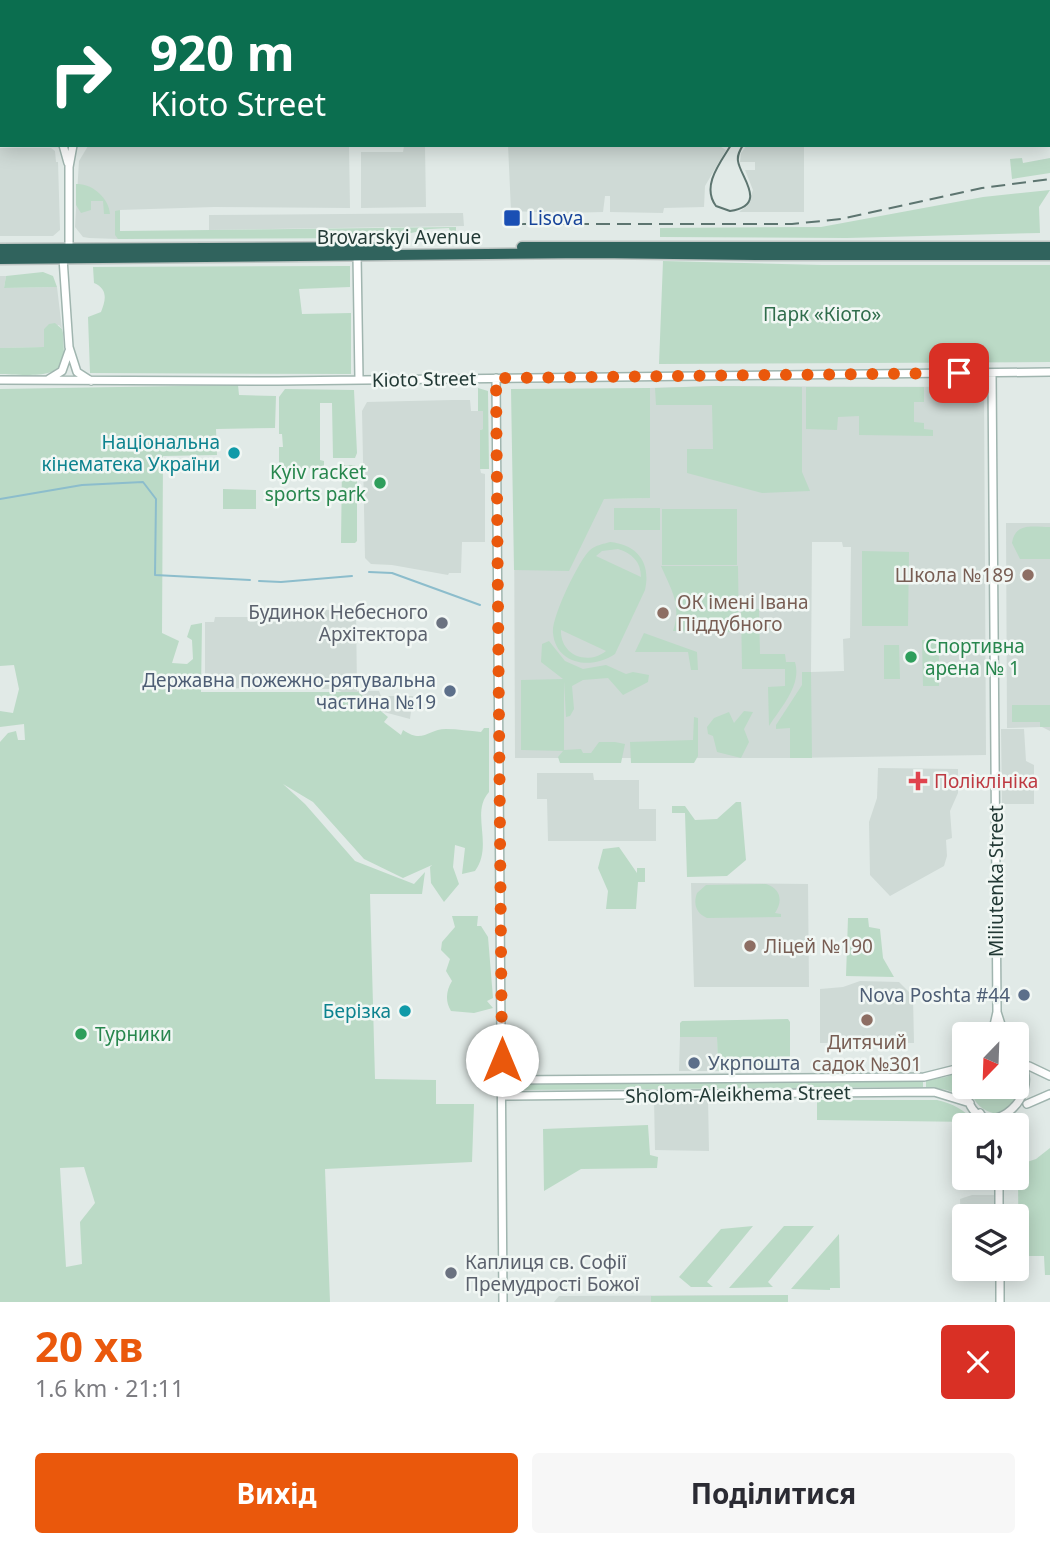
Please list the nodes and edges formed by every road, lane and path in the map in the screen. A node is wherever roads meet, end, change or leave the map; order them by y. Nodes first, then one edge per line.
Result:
1 (64, 147) edge
2 (73, 147) edge
3 (69, 167) junction
4 (1050, 247) edge
5 (0, 249) edge
6 (66, 253) junction
7 (357, 254) junction
8 (1050, 255) edge
9 (0, 259) edge
10 (69, 346) junction
11 (63, 370) junction
12 (76, 370) junction
13 (1050, 372) edge
14 (992, 373) junction
15 (496, 378) junction
16 (359, 379) junction
17 (0, 380) edge
18 (46, 380) junction
19 (91, 381) junction
20 (69, 382) junction
21 (997, 1012) junction
22 (995, 1022) edge
23 (1000, 1022) edge
24 (1029, 1065) edge
25 (952, 1070) edge
26 (1029, 1074) edge
27 (1050, 1076) edge
28 (502, 1080) junction
29 (1050, 1094) edge
30 (503, 1096) junction
31 (1029, 1097) edge
32 (969, 1099) edge
33 (1028, 1099) edge
34 (970, 1103) junction
35 (1027, 1104) junction
36 (979, 1113) edge
37 (1017, 1113) edge
38 (1000, 1281) edge
39 (503, 1302) edge
40 (1000, 1302) edge

1 - 3 street
2 - 3 street
3 - 6 street
4 - 6 highway, Brovarskyi Avenue
5 - 6 highway, Brovarskyi Avenue
6 - 7 highway, Brovarskyi Avenue
6 - 9 highway, Brovarskyi Avenue
6 - 10 street
7 - 8 highway, Brovarskyi Avenue
7 - 16 street
10 - 11 street
10 - 12 street
11 - 12 street
11 - 18 street
11 - 20 street
12 - 19 street
12 - 20 street
13 - 14 street, Kioto Street
14 - 15 street, Kioto Street
14 - 21 street, Miliutenka Street
15 - 16 street, Kioto Street
15 - 28 street
16 - 19 street, Kioto Street
17 - 18 street
18 - 20 street, Kioto Street
19 - 20 street, Kioto Street
21 - 22 street, Miliutenka Street
21 - 23 street, Miliutenka Street
24 - 27 street
25 - 28 street, Sholom-Aleikhema Street
26 - 31 street
28 - 30 street
29 - 35 street
30 - 34 street, Sholom-Aleikhema Street
30 - 39 street
32 - 34 street
33 - 35 street
34 - 36 street
35 - 37 street
38 - 40 street

